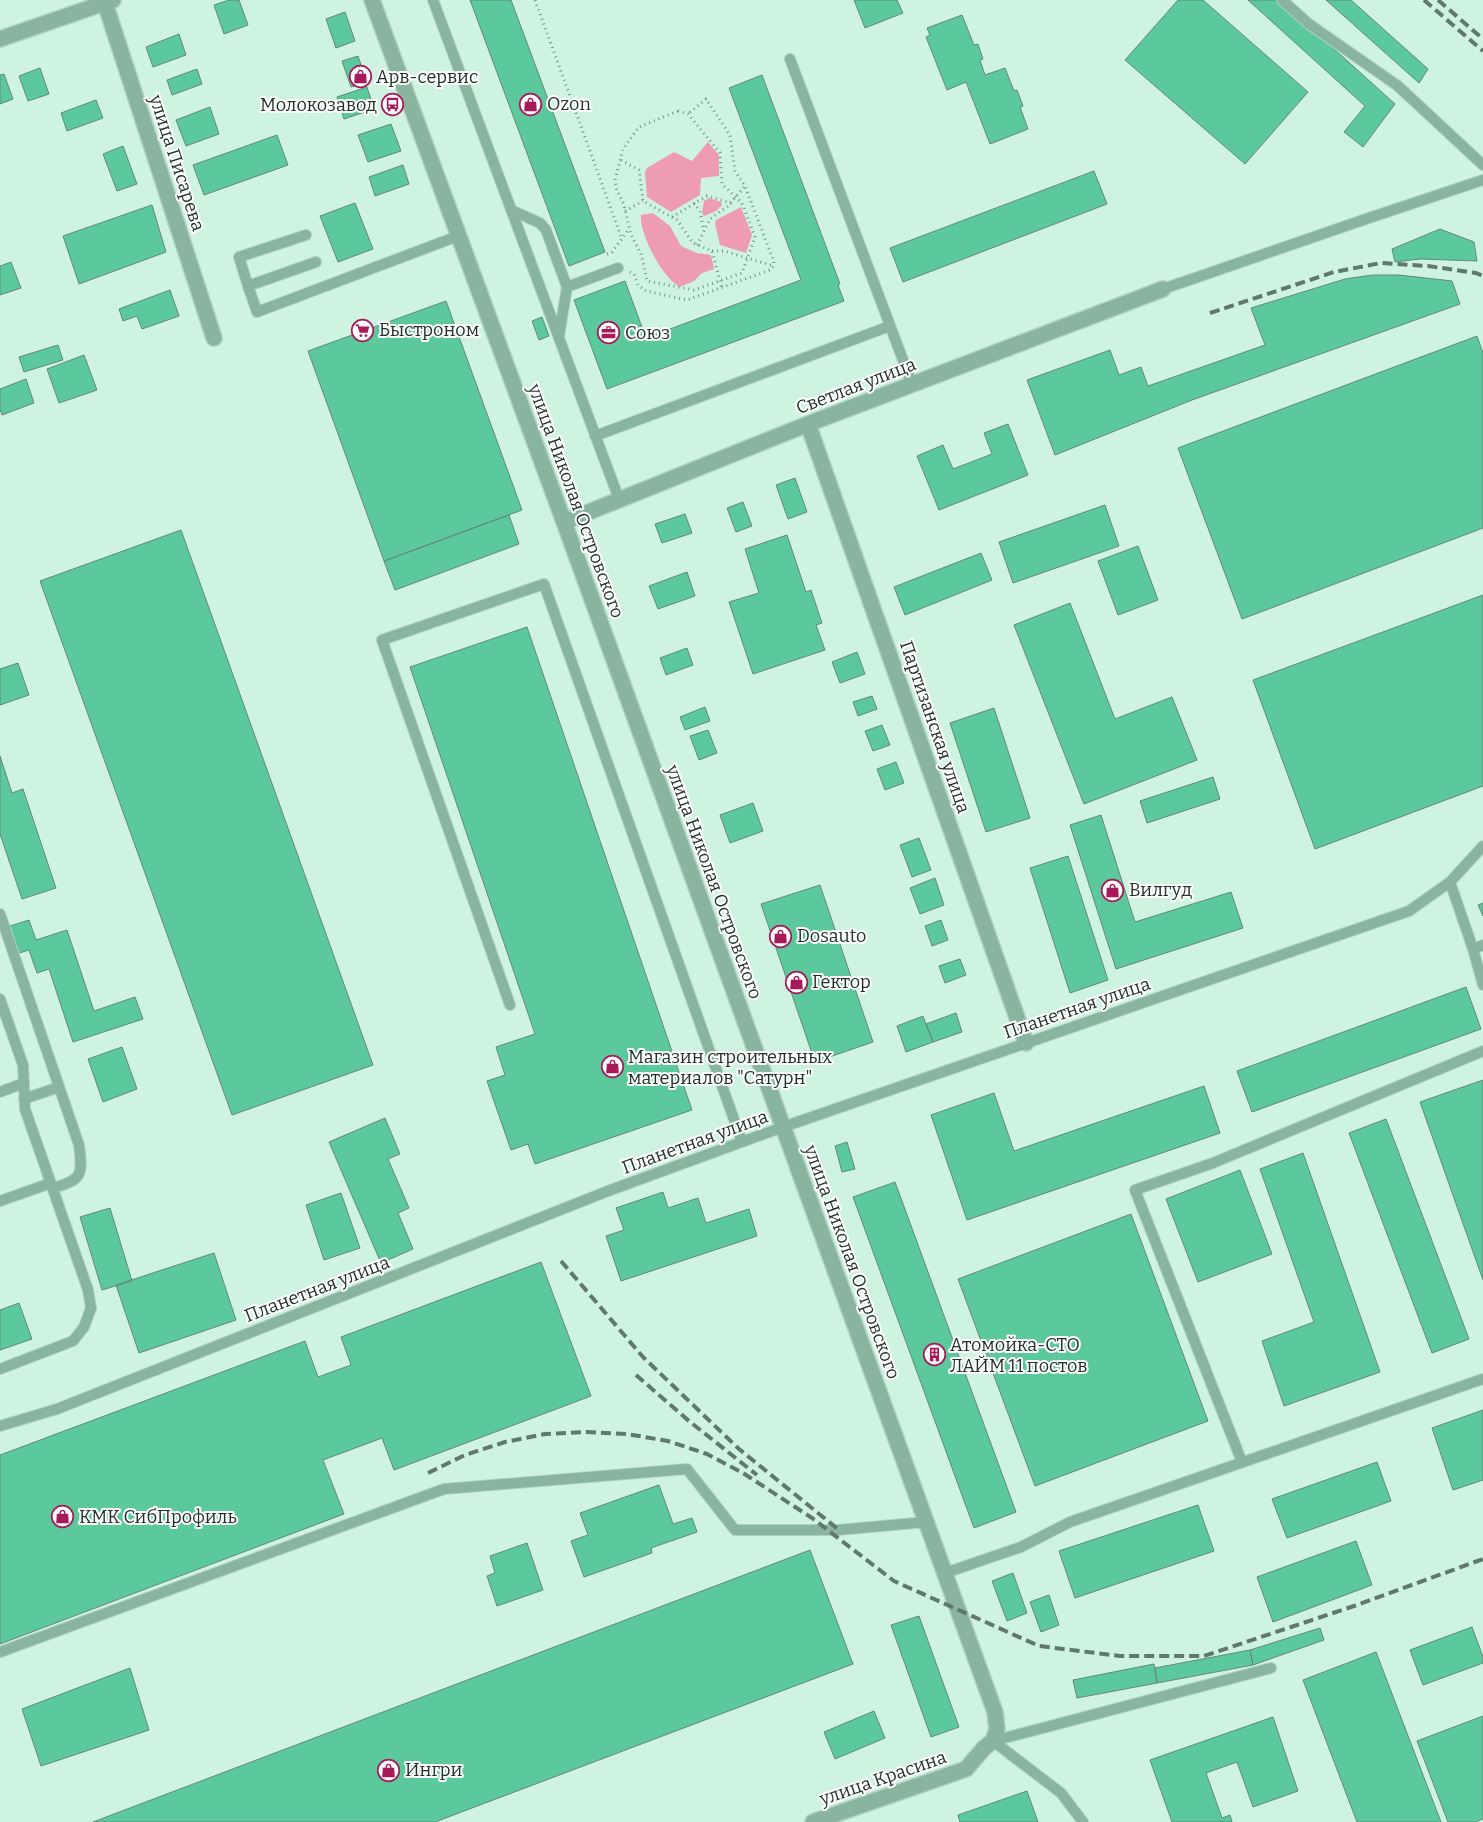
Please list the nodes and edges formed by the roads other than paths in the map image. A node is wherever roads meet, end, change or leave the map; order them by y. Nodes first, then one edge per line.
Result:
1 (372, 0) edge
2 (433, 0) edge
3 (1282, 0) edge
4 (108, 1) edge
5 (0, 39) edge
6 (790, 59) dead end
7 (1483, 165) edge
8 (1483, 180) edge
9 (511, 210) junction
10 (306, 235) dead end
11 (458, 236) junction
12 (316, 262) dead end
13 (618, 268) road end
14 (248, 286) junction
15 (567, 287) junction
16 (1163, 289) joint
17 (890, 326) junction
18 (559, 337) junction
19 (214, 338) dead end
20 (912, 384) junction
21 (808, 424) junction
22 (595, 436) junction
23 (619, 499) junction
24 (564, 522) junction
25 (1483, 846) edge
26 (1450, 882) junction
27 (0, 914) edge
28 (1483, 945) edge
29 (1473, 949) junction
30 (1483, 985) edge
31 (0, 999) edge
32 (510, 1005) dead end
33 (1026, 1043) junction
34 (1483, 1051) edge
35 (24, 1083) junction
36 (59, 1087) junction
37 (0, 1092) edge
38 (24, 1099) junction
39 (783, 1127) junction
40 (742, 1142) junction
41 (52, 1186) junction
42 (0, 1201) edge
43 (0, 1369) edge
44 (1483, 1379) edge
45 (0, 1426) edge
46 (1242, 1462) junction
47 (926, 1522) junction
48 (945, 1573) junction
49 (0, 1652) edge
50 (1271, 1668) dead end
51 (993, 1741) junction
52 (813, 1822) edge
53 (1083, 1822) edge

1 - 11 street, улица Николая Островского
2 - 9 lane
3 - 7 lane
4 - 5 street
4 - 19 street, улица Писарева
6 - 17 lane
8 - 16 lane
9 - 15 lane
9 - 18 lane
10 - 14 lane
11 - 14 lane
11 - 24 street, улица Николая Островского
12 - 14 lane
13 - 15 lane
15 - 18 lane
16 - 20 street, Светлая улица
17 - 20 lane
17 - 22 lane
18 - 22 lane
20 - 21 street, Светлая улица
21 - 23 street, Светлая улица
21 - 33 street, Партизанская улица
22 - 23 lane
23 - 24 street, Светлая улица
24 - 39 street, улица Николая Островского
25 - 26 lane, Планетная улица
26 - 29 lane
26 - 33 lane, Планетная улица
27 - 36 lane
28 - 29 lane
29 - 30 lane
31 - 35 lane
32 - 40 lane
33 - 39 lane, Планетная улица
34 - 46 lane
35 - 37 lane
35 - 38 lane
36 - 38 lane
36 - 41 lane
38 - 41 lane
39 - 40 lane, Планетная улица
39 - 47 street, улица Николая Островского
40 - 45 lane, Планетная улица
41 - 42 lane
41 - 43 lane
44 - 46 lane
46 - 48 lane
47 - 48 street, улица Николая Островского
47 - 49 lane
48 - 51 street, улица Николая Островского
50 - 51 lane
51 - 52 street, улица Красина
51 - 53 lane

